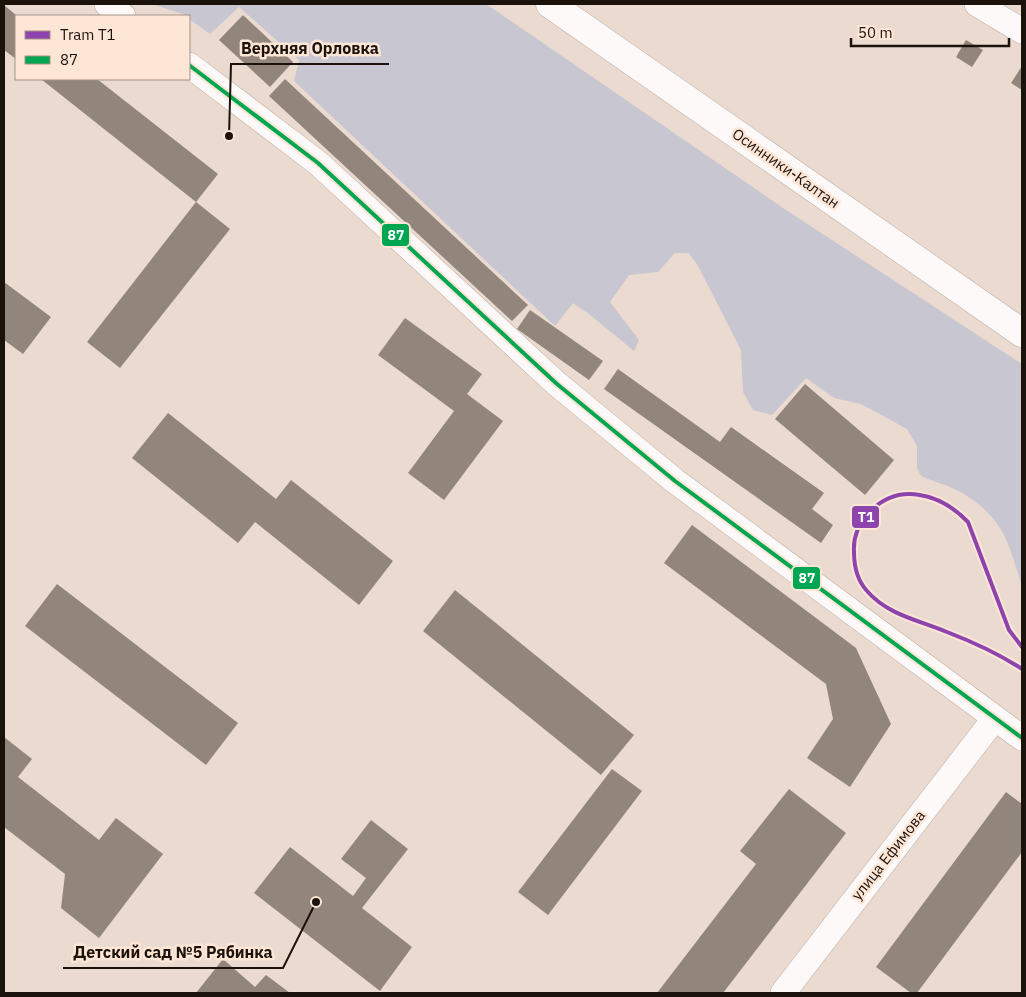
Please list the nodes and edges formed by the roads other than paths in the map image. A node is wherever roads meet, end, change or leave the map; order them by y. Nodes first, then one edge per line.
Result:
1 (107, 4) edge
2 (550, 4) edge
3 (978, 4) edge
4 (122, 15) edge
5 (1022, 32) edge
6 (190, 66) edge
7 (1022, 333) edge
8 (995, 718) junction
9 (1022, 738) edge
10 (783, 993) edge

1 - 4 street
2 - 7 main road, Осинники-Калтан
3 - 5 street
6 - 8 street
8 - 9 street
8 - 10 street, улица Ефимова

